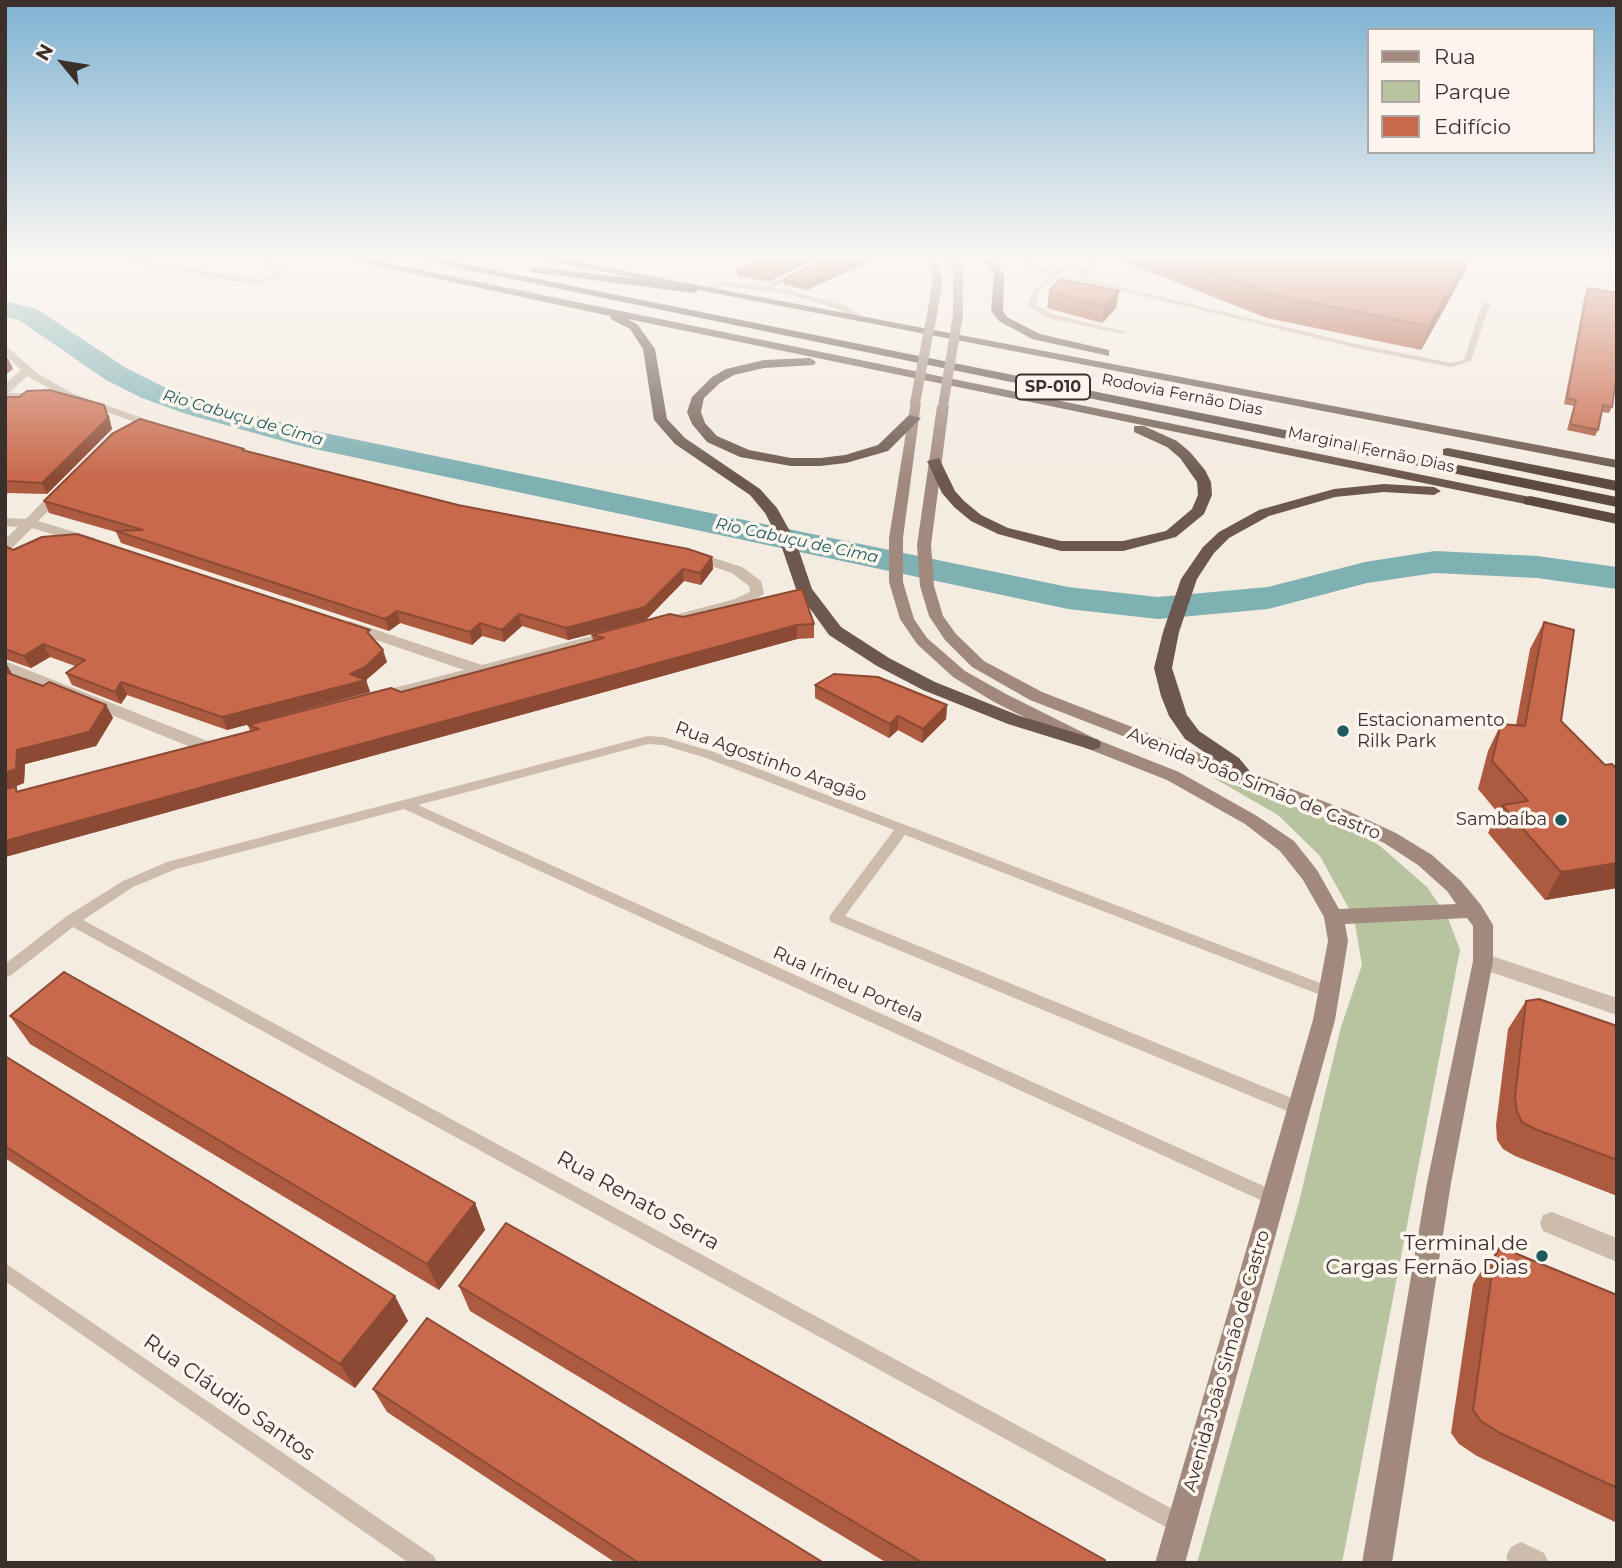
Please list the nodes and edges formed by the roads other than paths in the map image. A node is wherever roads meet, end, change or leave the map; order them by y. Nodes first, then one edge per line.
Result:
1 (635, 330) edge
2 (699, 330) edge
3 (771, 330) edge
4 (855, 330) edge
5 (916, 330) edge
6 (929, 330) edge
7 (955, 330) edge
8 (1023, 330) edge
9 (1114, 330) edge
10 (1300, 330) edge
11 (1477, 330) edge
12 (1123, 332) dead end
13 (5, 348) edge
14 (876, 366) junction
15 (27, 370) junction
16 (5, 390) edge
17 (5, 396) edge
18 (70, 396) junction
19 (1065, 405) junction
20 (1357, 414) junction
21 (914, 418) junction
22 (172, 429) edge
23 (1347, 432) dead end
24 (1428, 448) dead end
25 (934, 461) junction
26 (1617, 464) edge
27 (76, 475) edge
28 (1617, 486) edge
29 (1531, 501) junction
30 (1617, 502) edge
31 (1617, 519) edge
32 (5, 522) edge
33 (29, 523) junction
34 (5, 547) edge
35 (107, 547) edge
36 (669, 550) edge
37 (340, 623) edge
38 (5, 666) edge
39 (481, 670) junction
40 (362, 702) edge
41 (1092, 744) junction
42 (177, 752) edge
43 (1247, 780) junction
44 (407, 805) junction
45 (902, 829) junction
46 (1474, 910) junction
47 (1334, 917) junction
48 (72, 920) junction
49 (1483, 961) junction
50 (5, 972) edge
51 (1331, 993) junction
52 (1617, 1007) edge
53 (1298, 1108) junction
54 (1273, 1198) junction
55 (1552, 1223) dead end
56 (1617, 1250) edge
57 (5, 1271) edge
58 (1181, 1524) junction
59 (428, 1563) edge
60 (1170, 1563) edge
61 (1377, 1563) edge

1 - 41 highway
2 - 14 highway, Marginal Fernão Dias / SP-010
3 - 30 highway, Rodovia Fernão Dias / SP-010
4 - 23 highway, Rodovia Fernão Dias / SP-010
5 - 20 highway, Marginal Fernão Dias / SP-010
6 - 21 main road, Avenida João Simão de Castro, bridge
7 - 25 main road, Avenida João Simão de Castro, bridge
8 - 20 highway
9 - 12 lane
10 - 11 lane
13 - 15 street
14 - 19 highway, Marginal Fernão Dias / SP-010
14 - 21 highway
15 - 16 street
15 - 18 street
17 - 18 street
18 - 22 street
19 - 25 highway
19 - 29 highway, Marginal Fernão Dias / SP-010
20 - 26 highway, Marginal Fernão Dias / SP-010
21 - 41 main road, Avenida João Simão de Castro
24 - 28 highway
25 - 43 main road, Avenida João Simão de Castro
27 - 33 street
29 - 31 highway
29 - 43 highway
32 - 33 street
33 - 34 street
33 - 35 street
36 - 39 street
37 - 39 street
38 - 42 street
39 - 40 street
41 - 47 main road, Avenida João Simão de Castro
43 - 46 main road, Avenida João Simão de Castro
44 - 45 lane, Rua Agostinho Aragão
44 - 48 lane, Rua Agostinho Aragão
44 - 54 lane, Rua Irineu Portela
45 - 51 lane, Rua Agostinho Aragão
45 - 53 lane
46 - 47 main road
46 - 49 main road, Avenida João Simão de Castro
47 - 51 main road, Avenida João Simão de Castro
48 - 50 lane, Rua Agostinho Aragão
48 - 58 lane, Rua Renato Serra
49 - 52 street
49 - 61 main road, Avenida João Simão de Castro
51 - 53 main road, Avenida João Simão de Castro
53 - 54 main road, Avenida João Simão de Castro
54 - 58 main road, Avenida João Simão de Castro
55 - 56 street
57 - 59 lane, Rua Cláudio Santos
58 - 60 main road, Avenida João Simão de Castro

